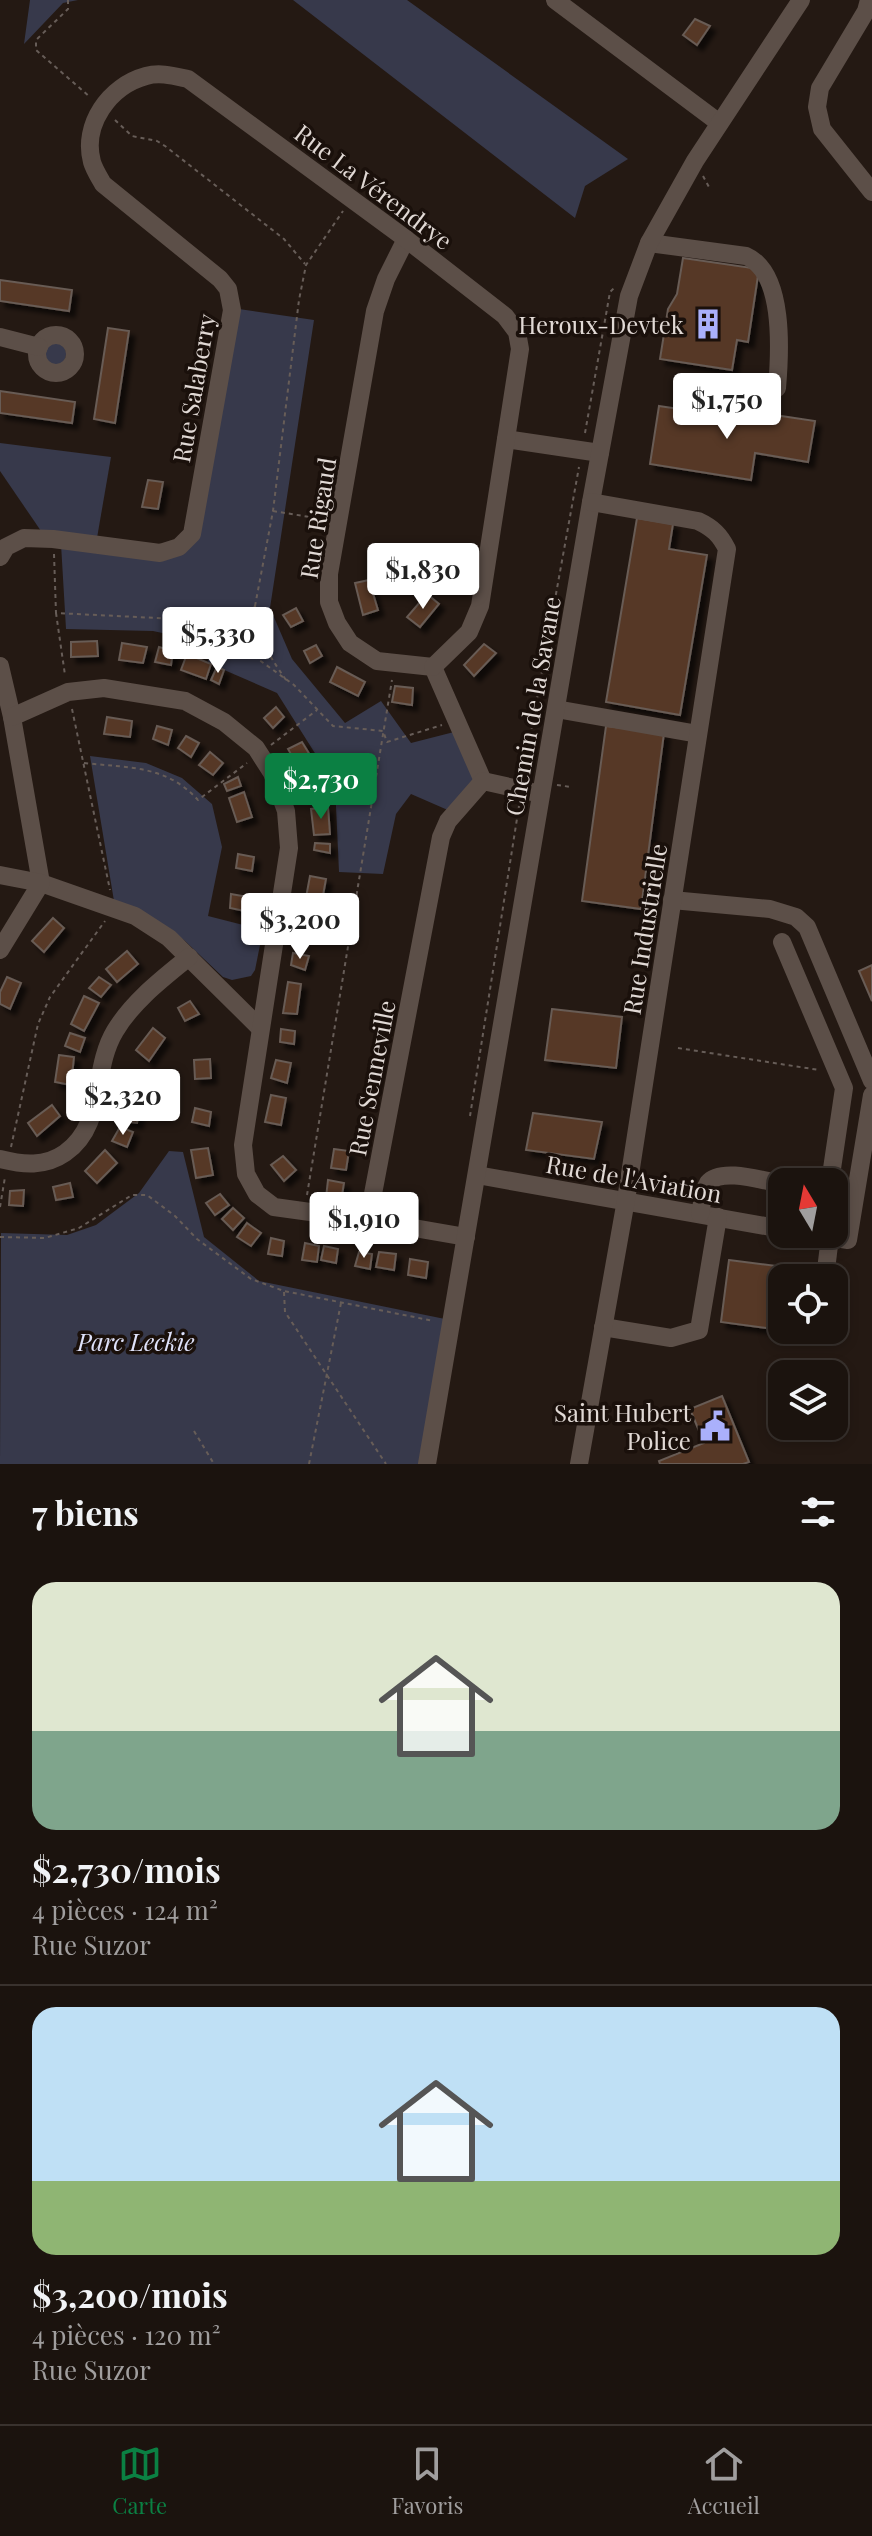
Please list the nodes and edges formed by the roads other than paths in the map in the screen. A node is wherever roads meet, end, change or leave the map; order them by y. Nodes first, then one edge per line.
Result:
1 (555, 0) edge
2 (801, 0) edge
3 (869, 0) edge
4 (102, 107) joint
5 (718, 122) junction
6 (872, 192) edge
7 (406, 239) junction
8 (649, 243) junction
9 (0, 337) edge
10 (39, 347) dead end
11 (777, 388) dead end
12 (506, 439) junction
13 (591, 452) junction
14 (591, 502) junction
15 (0, 557) edge
16 (0, 666) edge
17 (433, 667) junction
18 (556, 709) junction
19 (12, 717) junction
20 (698, 734) junction
21 (483, 781) junction
22 (546, 789) junction
23 (0, 875) edge
24 (41, 883) junction
25 (672, 900) junction
26 (782, 942) dead end
27 (0, 950) edge
28 (189, 957) junction
29 (260, 1028) junction
30 (872, 1081) edge
31 (872, 1095) edge
32 (4, 1160) edge
33 (832, 1168) edge
34 (477, 1175) junction
35 (848, 1176) edge
36 (768, 1181) edge
37 (626, 1200) junction
38 (709, 1215) junction
39 (368, 1220) junction
40 (768, 1226) edge
41 (466, 1237) junction
42 (603, 1327) junction
43 (427, 1464) edge
44 (579, 1464) edge

1 - 5 street
2 - 5 street, Chemin de la Savane
3 - 6 street
4 - 7 street, Rue La Vérendrye
4 - 15 street, Rue Salaberry
5 - 8 street, Chemin de la Savane
7 - 12 street, Rue La Vérendrye
7 - 17 street, Rue Rigaud
8 - 11 street
8 - 13 street, Chemin de la Savane
9 - 10 street
12 - 13 street
12 - 17 street, Rue La Vérendrye
13 - 14 street, Chemin de la Savane
14 - 18 street, Chemin de la Savane
14 - 20 street, Rue Industrielle
16 - 19 street
17 - 21 street
18 - 20 street
18 - 22 street, Chemin de la Savane
19 - 24 street
19 - 29 street
20 - 25 street, Rue Industrielle
21 - 22 street
21 - 39 street, Rue Senneville
22 - 34 street, Chemin de la Savane
23 - 24 street
24 - 27 street
24 - 28 street
25 - 30 street
25 - 37 street, Rue Industrielle
26 - 33 street
28 - 29 street
28 - 32 street
29 - 39 street
31 - 35 street
34 - 37 street, Rue de l'Aviation
34 - 41 street, Chemin de la Savane
36 - 38 street
37 - 38 street, Rue de l'Aviation
37 - 42 street, Rue Industrielle
38 - 40 street, Rue de l'Aviation
38 - 42 street
39 - 41 street
41 - 43 street, Chemin de la Savane
42 - 44 street, Rue Industrielle

